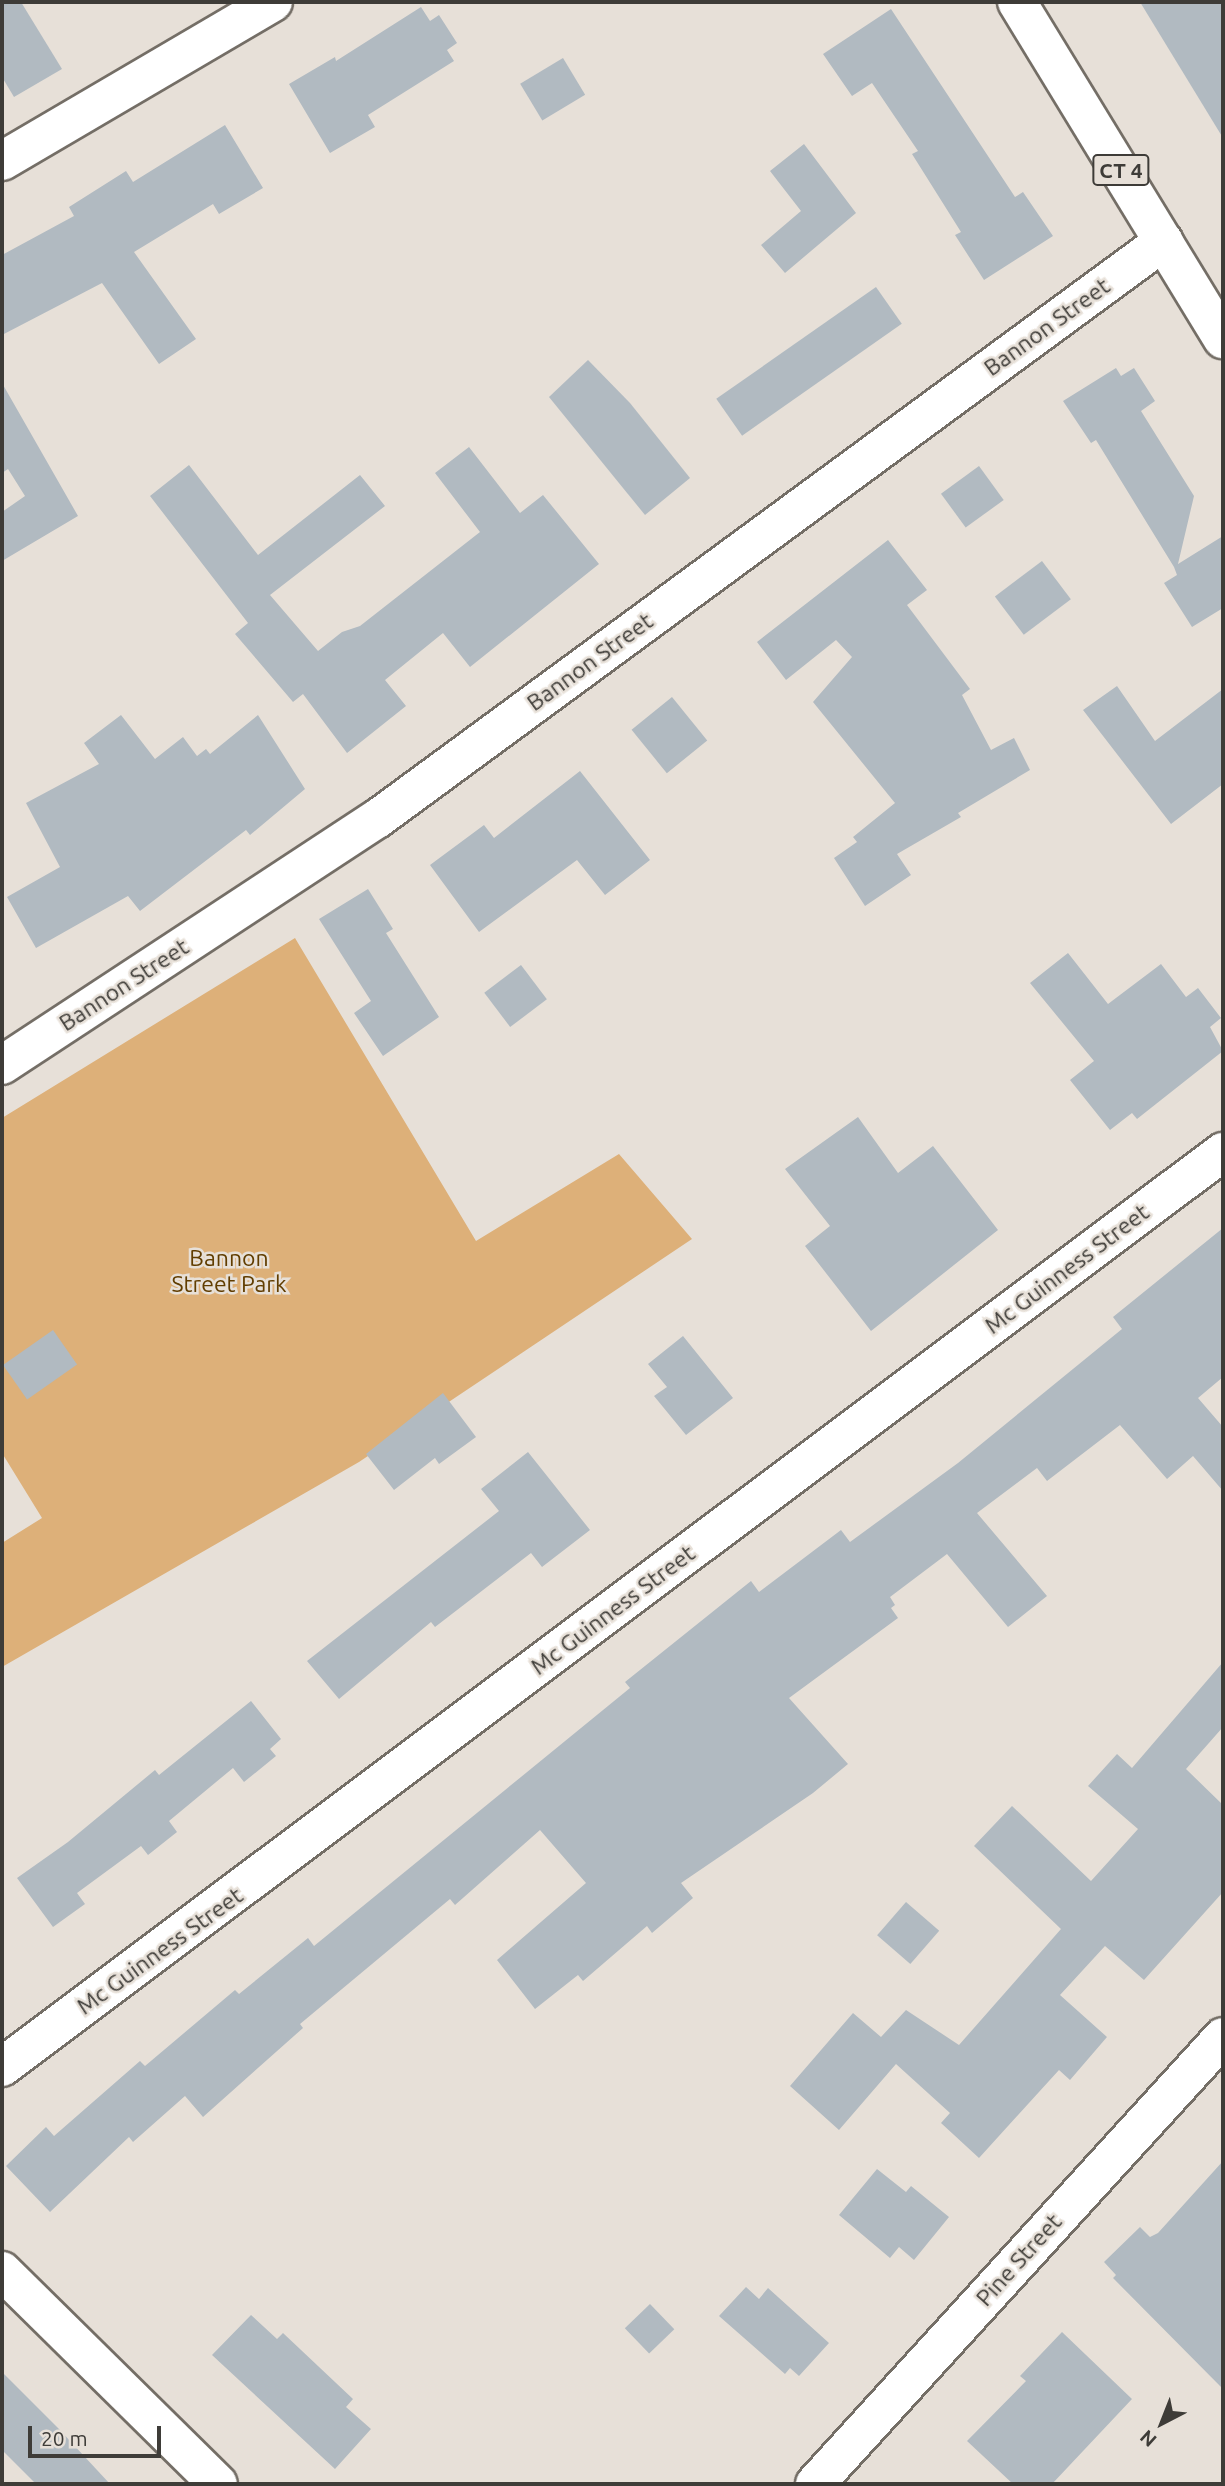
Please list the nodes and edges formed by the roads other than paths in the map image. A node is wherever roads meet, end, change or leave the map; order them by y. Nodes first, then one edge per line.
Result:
1 (273, 2) edge
2 (1017, 2) edge
3 (2, 161) edge
4 (1164, 241) junction
5 (1223, 339) edge
6 (2, 1065) edge
7 (1223, 1152) edge
8 (1223, 2037) edge
9 (2, 2067) edge
10 (2, 2271) edge
11 (218, 2484) edge
12 (815, 2484) edge

1 - 3 street
2 - 4 street, CT 4
4 - 5 street, CT 4
4 - 6 street, Bannon Street
7 - 9 street, Mc Guinness Street
8 - 12 street, Pine Street
10 - 11 street

